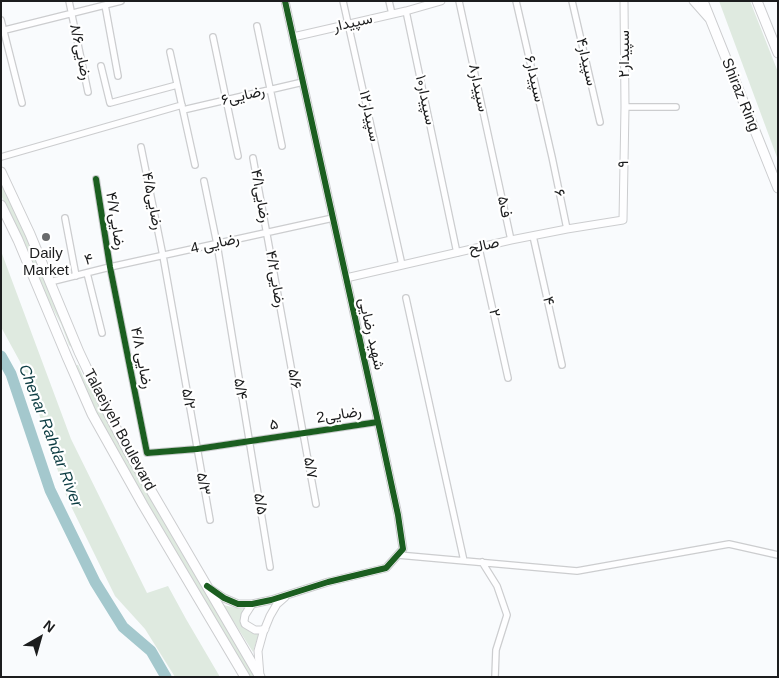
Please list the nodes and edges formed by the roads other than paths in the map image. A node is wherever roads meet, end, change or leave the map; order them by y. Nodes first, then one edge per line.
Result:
1 (69, 1) edge
2 (121, 1) edge
3 (285, 1) edge
4 (343, 1) edge
5 (389, 1) edge
6 (459, 1) edge
7 (516, 1) edge
8 (572, 1) edge
9 (624, 1) edge
10 (693, 1) edge
11 (703, 1) edge
12 (757, 1) edge
13 (437, 2) edge
14 (105, 5) junction
15 (406, 11) junction
16 (72, 13) junction
17 (392, 14) junction
18 (1, 20) edge
19 (710, 20) junction
20 (348, 24) junction
21 (257, 26) dead end
22 (2, 30) edge
23 (213, 37) dead end
24 (293, 37) junction
25 (170, 52) dead end
26 (778, 53) edge
27 (101, 66) dead end
28 (118, 76) dead end
29 (303, 82) junction
30 (177, 85) junction
31 (270, 90) junction
32 (88, 92) dead end
33 (226, 100) junction
34 (22, 104) dead end
35 (182, 107) junction
36 (625, 107) junction
37 (676, 107) dead end
38 (600, 122) dead end
39 (282, 146) dead end
40 (141, 147) dead end
41 (238, 156) dead end
42 (1, 157) edge
43 (552, 157) joint
44 (254, 158) dead end
45 (195, 165) dead end
46 (1, 172) edge
47 (497, 174) joint
48 (96, 179) dead end
49 (204, 181) dead end
50 (778, 188) edge
51 (1, 205) edge
52 (65, 218) dead end
53 (333, 218) junction
54 (623, 220) joint
55 (567, 229) junction
56 (266, 233) junction
57 (533, 236) junction
58 (511, 240) junction
59 (218, 244) junction
60 (479, 248) junction
61 (457, 252) junction
62 (163, 256) junction
63 (402, 265) junction
64 (110, 267) junction
65 (87, 273) junction
66 (76, 276) junction
67 (346, 278) junction
68 (50, 282) junction
69 (406, 298) dead end
70 (284, 325) joint
71 (102, 333) dead end
72 (180, 350) joint
73 (562, 365) dead end
74 (508, 378) dead end
75 (378, 422) junction
76 (304, 433) junction
77 (249, 441) junction
78 (197, 449) junction
79 (147, 453) joint
80 (316, 504) dead end
81 (210, 520) dead end
82 (398, 555) junction
83 (778, 555) edge
84 (464, 561) junction
85 (482, 562) junction
86 (270, 567) dead end
87 (207, 586) junction
88 (289, 594) junction
89 (252, 604) junction
90 (264, 629) junction
91 (245, 677) edge
92 (260, 677) edge
93 (495, 677) edge

1 - 16 street, رضایی۸/۶
2 - 14 street
3 - 24 street, شهید رضایی
4 - 20 street, سپیدار۱۲
5 - 17 street
6 - 47 street, سپیدار۸
7 - 43 street, سپیدار۶
8 - 38 street, سپیدار۴
9 - 36 street, سپیدار۲
10 - 19 street
11 - 19 main road, Shiraz Ring
12 - 26 main road
13 - 15 street, سپیدار
14 - 16 street
14 - 28 street
15 - 17 street, سپیدار
15 - 61 street, سپیدار۱۰
16 - 22 street
16 - 32 street, رضایی۸/۶
17 - 20 street, سپیدار
18 - 22 street
19 - 50 main road, Shiraz Ring
20 - 24 street, سپیدار
20 - 63 street, سپیدار۱۲
21 - 31 street
22 - 34 street
23 - 33 street
24 - 29 street, شهید رضایی
25 - 30 street
27 - 30 street
29 - 31 street, رضایی۶
29 - 53 street, شهید رضایی
30 - 35 street
31 - 33 street, رضایی۶
31 - 39 street
33 - 35 street, رضایی۶
33 - 41 street
35 - 42 street, رضایی۶
35 - 45 street
36 - 37 street
36 - 54 street, ۹
40 - 62 street, رضایی۴/۵
43 - 55 street, ۶
44 - 56 street, رضایی۴/۱
46 - 68 main road, Talaeiyeh Boulevard
47 - 58 street, ف۵
48 - 64 street, رضایی۴/۷
49 - 59 street, ۵/۴
51 - 91 main road, Talaeiyeh Boulevard
52 - 66 street
53 - 56 street, رضایی 4
53 - 67 street, شهید رضایی
54 - 55 street, صالح
55 - 57 street, صالح
56 - 59 street, رضایی 4
56 - 70 street, رضایی۴/۲
57 - 58 street, صالح
57 - 73 street, ۴
58 - 60 street, صالح
59 - 62 street, رضایی 4
59 - 77 street, ۵/۴
60 - 61 street, صالح
60 - 74 street, ۲
61 - 63 street, صالح
62 - 64 street, ۴
62 - 72 street, رضایی۴/۵
63 - 67 street, صالح
64 - 65 street, ۴
64 - 79 street, رضایی ۴/۸
65 - 66 street, ۴
65 - 71 street
66 - 68 street, ۴
67 - 75 street, شهید رضایی
68 - 87 main road, Talaeiyeh Boulevard
69 - 84 street
70 - 76 street, ۵/۶
72 - 78 street, ۵/۲
75 - 76 street, 2رضایی
75 - 82 street, شهید رضایی
76 - 77 street, ۵
76 - 80 street, ۵/۷
77 - 78 street, ۵
77 - 86 street, ۵/۵
78 - 79 street, ۵
78 - 81 street, ۵/۳
82 - 84 street
82 - 88 street
83 - 85 street
84 - 85 street
85 - 93 street
87 - 89 street
87 - 92 main road, Talaeiyeh Boulevard
88 - 89 street
88 - 90 street
89 - 90 street
90 - 92 street

